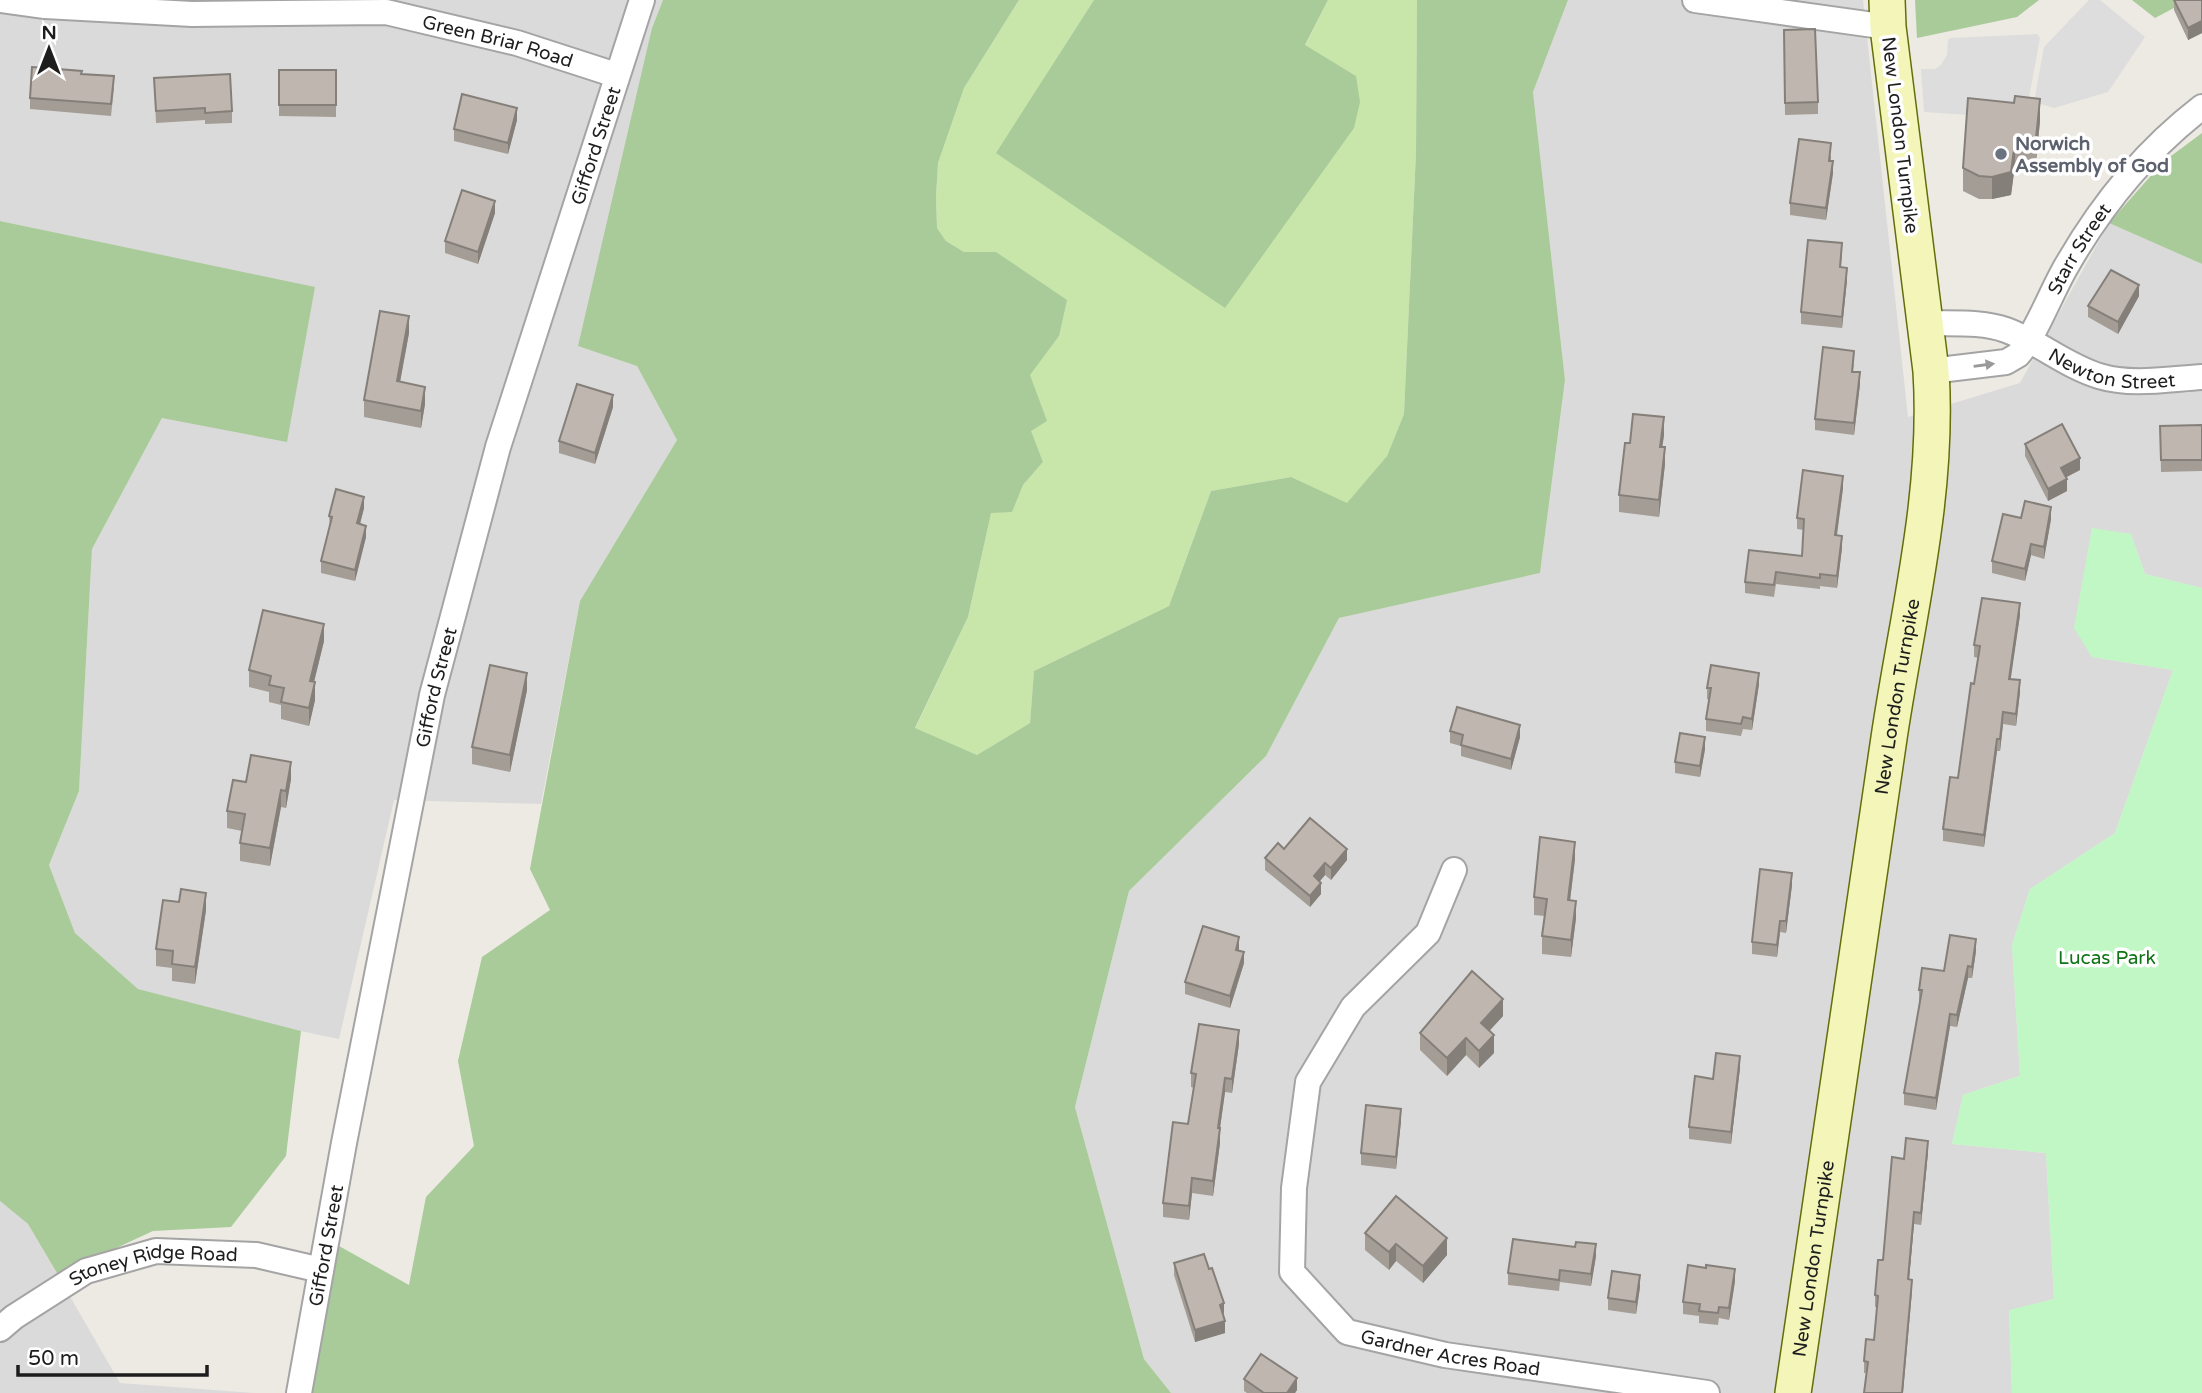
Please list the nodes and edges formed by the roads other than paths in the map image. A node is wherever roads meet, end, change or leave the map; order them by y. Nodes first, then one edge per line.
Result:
1 (0, 0) edge
2 (642, 0) edge
3 (1695, 0) edge
4 (45, 3) edge
5 (1887, 14) edge
6 (616, 75) junction
7 (2202, 107) edge
8 (1926, 323) junction
9 (2027, 340) junction
10 (1931, 371) junction
11 (2202, 377) edge
12 (1454, 870) dead end
13 (321, 1270) junction
14 (0, 1329) edge
15 (299, 1393) edge
16 (1707, 1393) edge
17 (1793, 1393) edge

1 - 4 street, Green Briar Road
2 - 6 street, Gifford Street
3 - 5 street
4 - 6 street, Green Briar Road
5 - 8 main road, New London Turnpike
6 - 13 street, Gifford Street
7 - 9 street, Starr Street
8 - 9 street
8 - 10 main road, New London Turnpike
10 -> 9 street, Starr Street
9 - 11 street, Newton Street
10 - 17 main road, New London Turnpike
12 - 16 street, Gardner Acres Road
13 - 14 street, Stoney Ridge Road
13 - 15 street, Gifford Street

